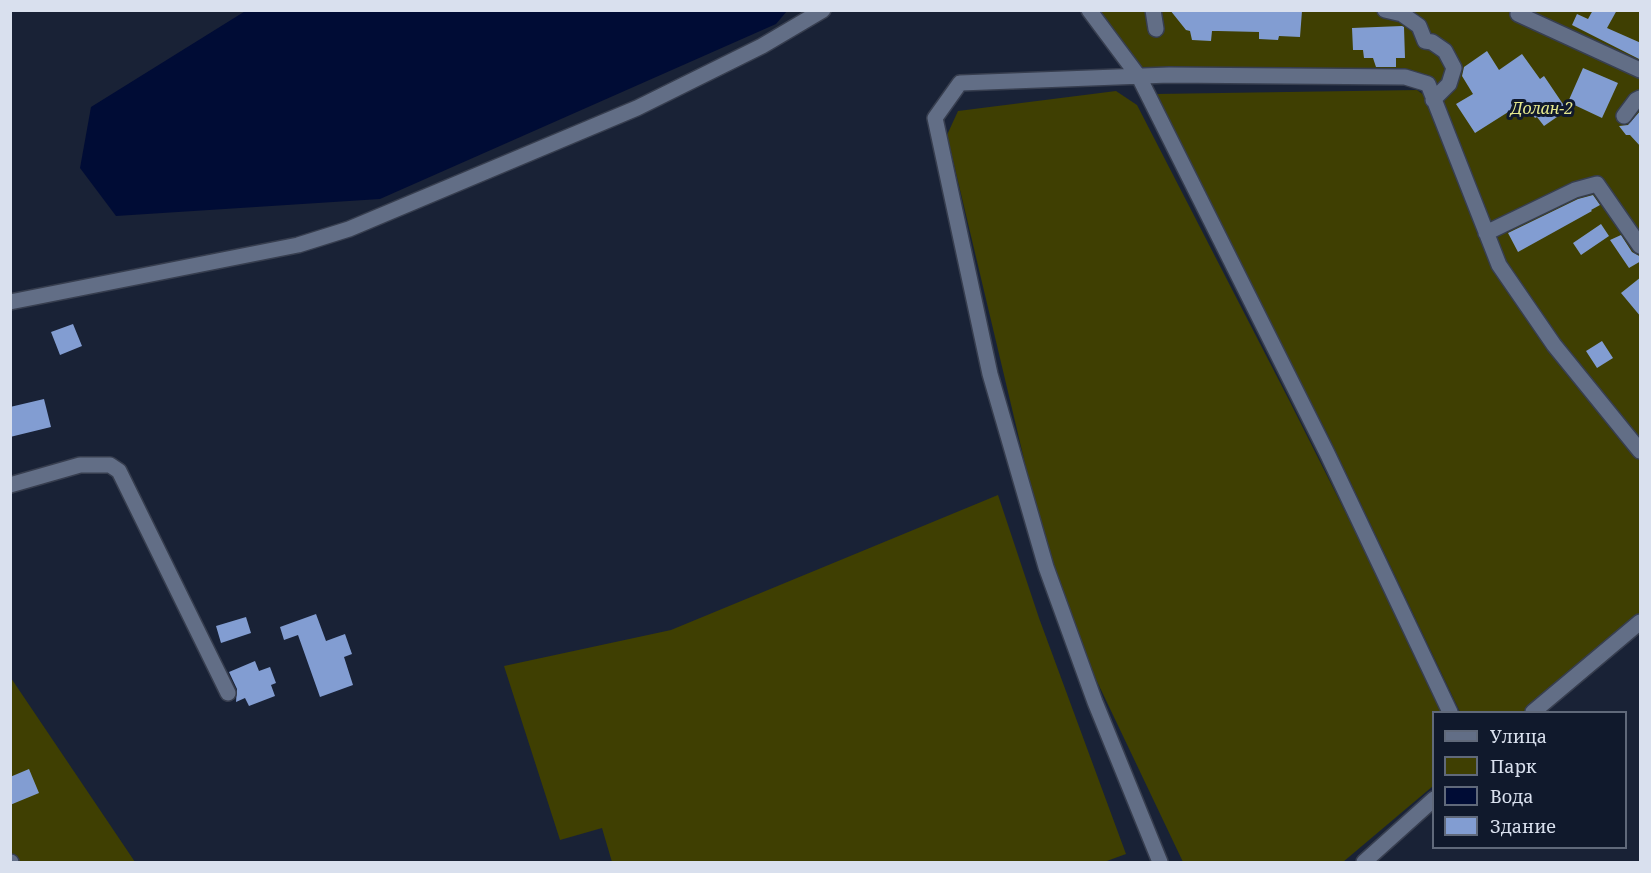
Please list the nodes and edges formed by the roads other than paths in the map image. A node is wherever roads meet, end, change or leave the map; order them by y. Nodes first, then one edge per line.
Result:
1 (823, 10) edge
2 (1089, 10) edge
3 (1153, 10) edge
4 (1385, 10) edge
5 (1518, 14) dead end
6 (1156, 29) dead end
7 (1641, 70) edge
8 (1139, 77) junction
9 (1641, 98) edge
10 (1432, 100) junction
11 (1624, 116) dead end
12 (1486, 232) junction
13 (1641, 246) edge
14 (10, 302) edge
15 (1641, 450) edge
16 (10, 485) edge
17 (1641, 622) edge
18 (228, 693) dead end
19 (1450, 711) edge
20 (1534, 711) edge
21 (1432, 801) edge
22 (1161, 862) edge
23 (1364, 862) edge

1 - 14 street
2 - 8 street
3 - 6 street
4 - 10 street
5 - 7 street
8 - 10 street
8 - 19 street
8 - 22 street
9 - 11 street
10 - 12 street
12 - 13 street
12 - 15 street
16 - 18 street
17 - 20 street
21 - 23 street

